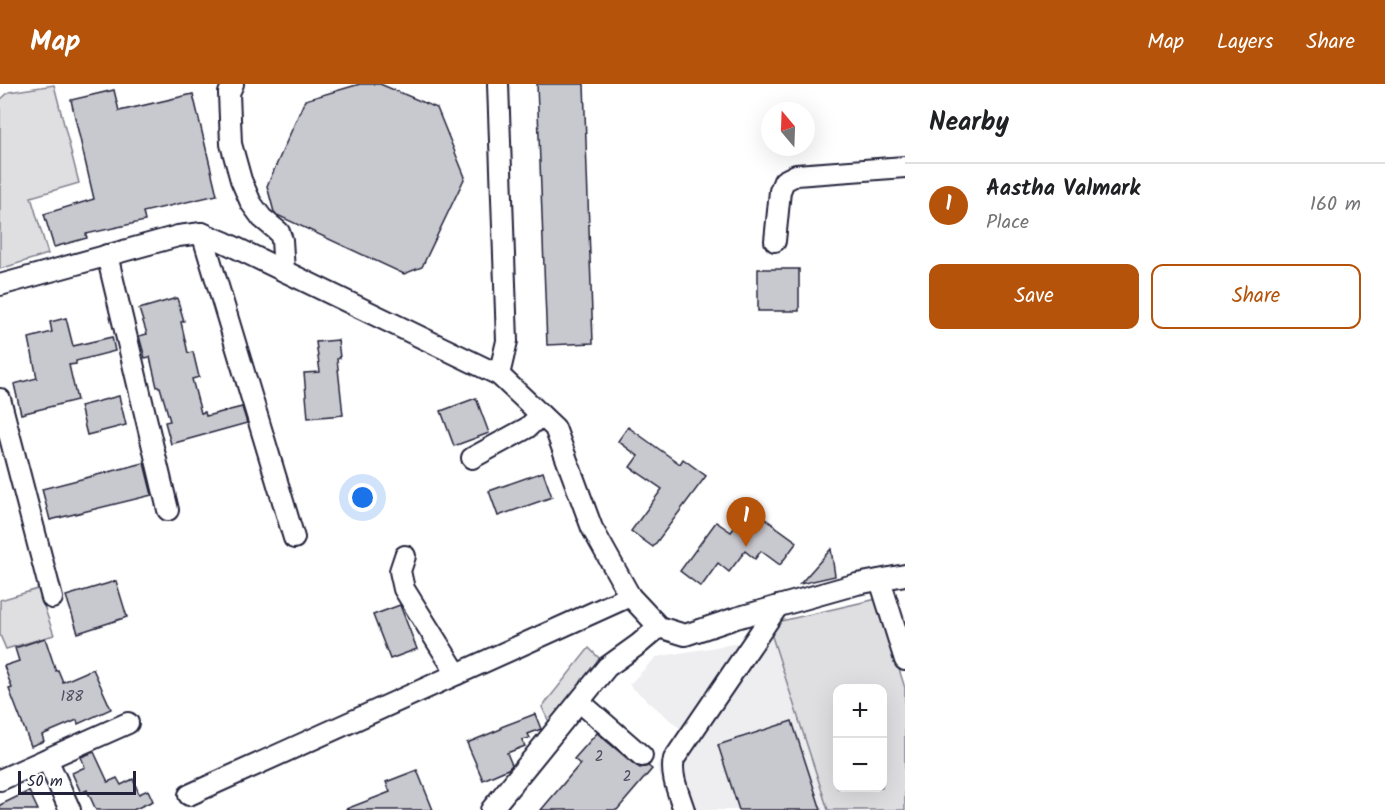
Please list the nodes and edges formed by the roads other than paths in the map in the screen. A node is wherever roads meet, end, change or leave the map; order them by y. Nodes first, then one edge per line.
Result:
1 (234, 84) edge
2 (498, 84) edge
3 (905, 167) edge
4 (202, 233) junction
5 (775, 242) dead end
6 (107, 255) junction
7 (284, 271) junction
8 (0, 285) edge
9 (499, 375) junction
10 (0, 399) edge
11 (541, 415) junction
12 (472, 458) dead end
13 (168, 510) dead end
14 (294, 538) dead end
15 (405, 556) dead end
16 (905, 575) edge
17 (880, 580) junction
18 (630, 596) junction
19 (52, 598) dead end
20 (897, 604) edge
21 (778, 606) junction
22 (659, 627) junction
23 (639, 644) junction
24 (905, 660) edge
25 (457, 674) junction
26 (588, 709) junction
27 (128, 723) dead end
28 (642, 756) dead end
29 (47, 759) junction
30 (0, 780) edge
31 (189, 795) dead end
32 (70, 810) edge
33 (491, 810) edge
34 (506, 810) edge
35 (684, 810) edge

1 - 7 street
2 - 9 street
3 - 5 street
4 - 6 street
4 - 7 street
4 - 14 street
6 - 8 street
6 - 13 street
7 - 9 street
9 - 11 street
10 - 19 street
11 - 12 street
11 - 18 street
15 - 25 street
16 - 17 street
17 - 20 street
17 - 21 street
18 - 22 street
18 - 25 street
20 - 24 street
21 - 22 street
21 - 35 street
22 - 23 street
23 - 26 street
23 - 33 street
25 - 31 street
26 - 28 street
26 - 34 street
27 - 29 street
29 - 30 street
29 - 32 street

